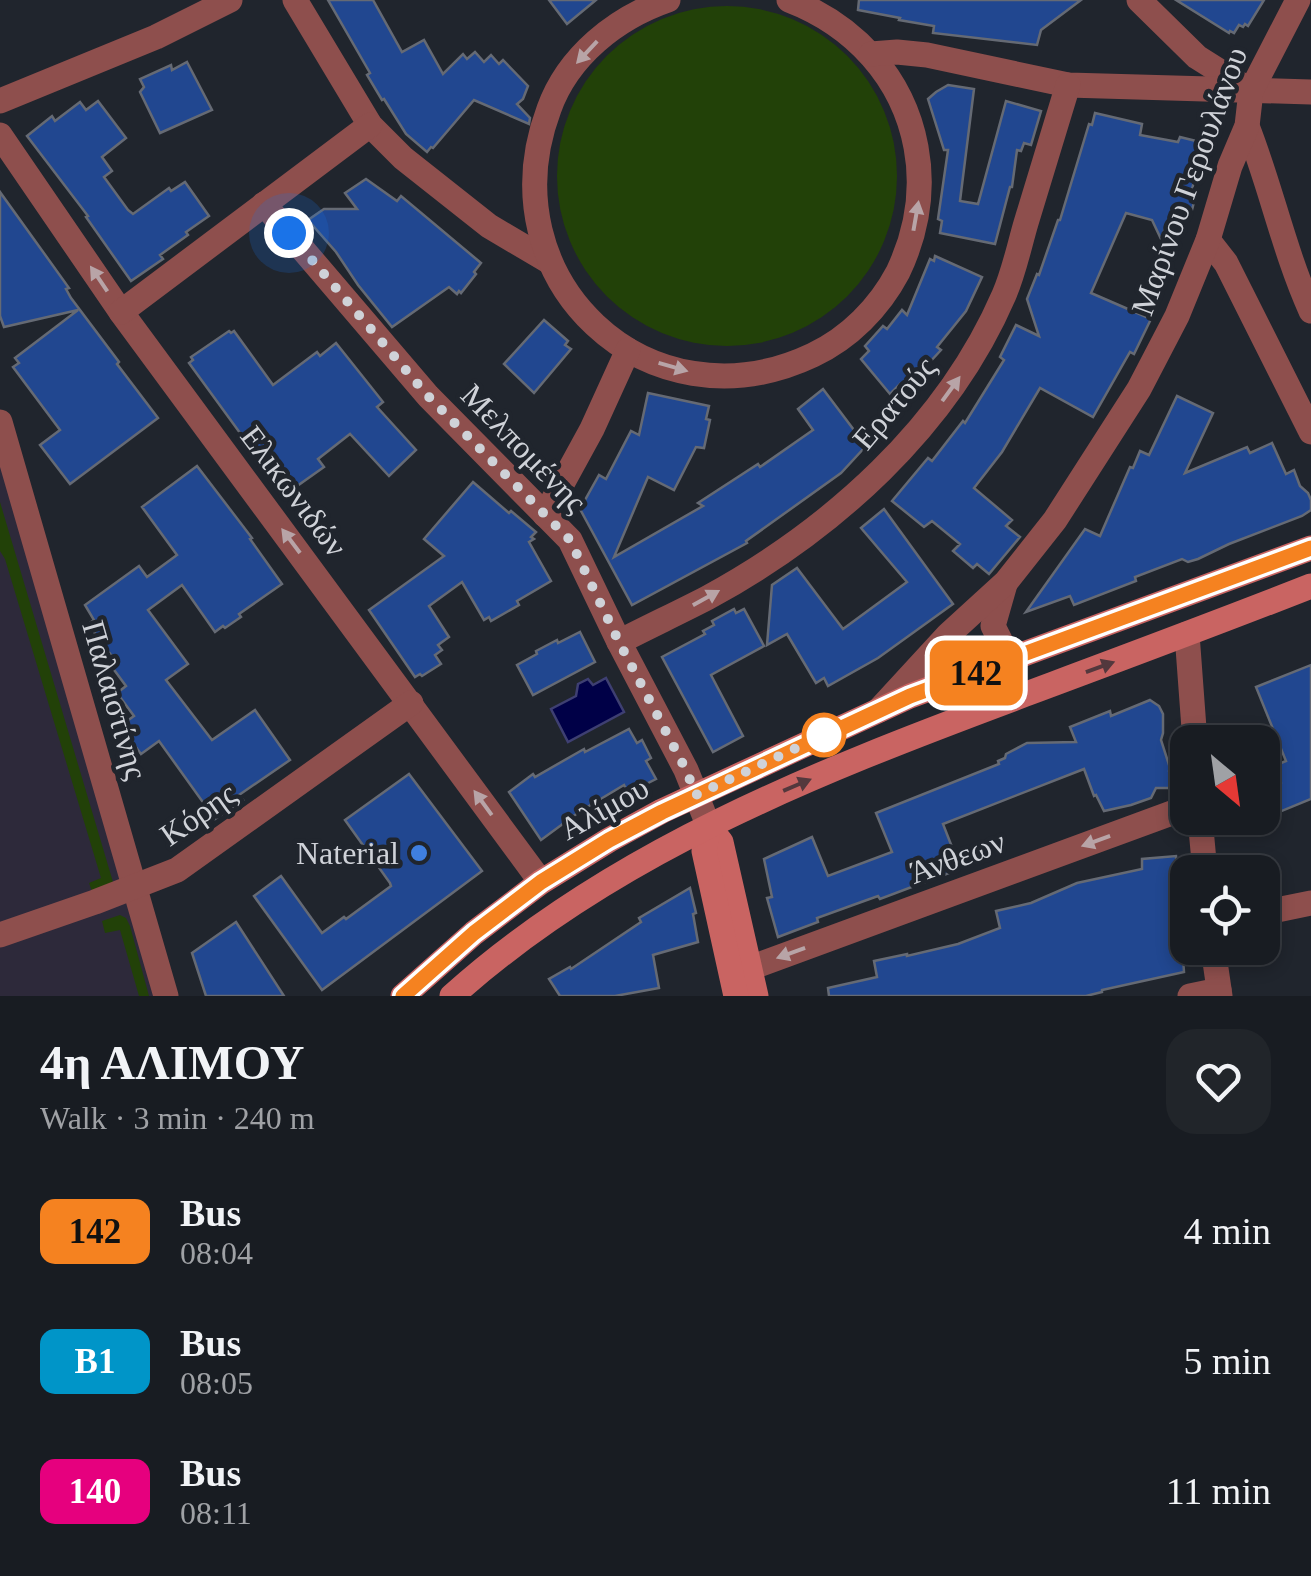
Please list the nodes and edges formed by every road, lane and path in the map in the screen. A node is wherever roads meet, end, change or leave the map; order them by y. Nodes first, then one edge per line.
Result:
1 (230, 0) edge
2 (296, 0) edge
3 (668, 0) edge
4 (788, 0) edge
5 (1139, 0) edge
6 (1298, 0) edge
7 (872, 54) junction
8 (1068, 85) junction
9 (1251, 91) junction
10 (1311, 92) edge
11 (0, 101) edge
12 (370, 125) junction
13 (1247, 126) junction
14 (0, 135) edge
15 (264, 204) junction
16 (1208, 240) junction
17 (550, 262) junction
18 (1311, 311) edge
19 (121, 312) junction
20 (628, 350) junction
21 (0, 422) edge
22 (1311, 432) edge
23 (545, 515) junction
24 (1311, 548) edge
25 (1006, 582) junction
26 (1311, 586) edge
27 (1187, 634) junction
28 (619, 642) junction
29 (1018, 658) junction
30 (411, 703) junction
31 (879, 710) junction
32 (1193, 725) edge
33 (696, 795) junction
34 (1170, 814) edge
35 (709, 827) junction
36 (541, 882) junction
37 (135, 887) junction
38 (1311, 903) edge
39 (1280, 909) edge
40 (0, 934) edge
41 (1215, 965) edge
42 (750, 968) junction
43 (1219, 993) edge
44 (166, 996) edge
45 (403, 996) edge
46 (452, 996) edge
47 (736, 996) edge
48 (756, 996) edge
49 (1190, 996) edge

1 - 11 street
2 - 12 street
3 -> 17 street
4 - 7 street
5 - 9 street
6 - 9 street, Μαρίνου Γερουλάνου
7 - 8 street
20 -> 7 street
8 - 9 street
28 -> 8 street, Ερατούς
9 - 10 street
9 - 13 street, Μαρίνου Γερουλάνου
12 - 15 street
12 - 17 street
13 - 16 street, Μαρίνου Γερουλάνου
13 - 18 street
19 -> 14 street, Ελικωνιδών
15 - 19 street
15 - 23 street, Μελπομένης
16 - 22 street
16 - 25 street, Μαρίνου Γερουλάνου
17 - 20 street
30 -> 19 street, Ελικωνιδών
20 - 23 street
21 - 37 street, Παλαιστίνης
23 - 28 street, Μελπομένης
24 - 29 main road, Αλίμου
25 - 29 street
25 - 31 street, Μαρίνου Γερουλάνου
26 - 27 main road, Αλίμου
27 - 32 street
35 -> 27 main road, Αλίμου
28 - 33 street, Μελπομένης
29 - 31 main road, Αλίμου
36 -> 30 street, Ελικωνιδών
30 - 37 street, Κόρης
31 - 33 main road, Αλίμου
33 - 35 street, Μελπομένης
33 - 36 main road, Αλίμου
34 -> 42 street, Άνθεων
35 - 42 main road
35 - 46 main road, Αλίμου
35 - 47 main road
36 - 45 main road, Αλίμου
37 - 40 street, Κόρης
37 - 44 street, Παλαιστίνης
38 - 39 street
41 - 43 street
42 - 48 main road
43 - 49 street

